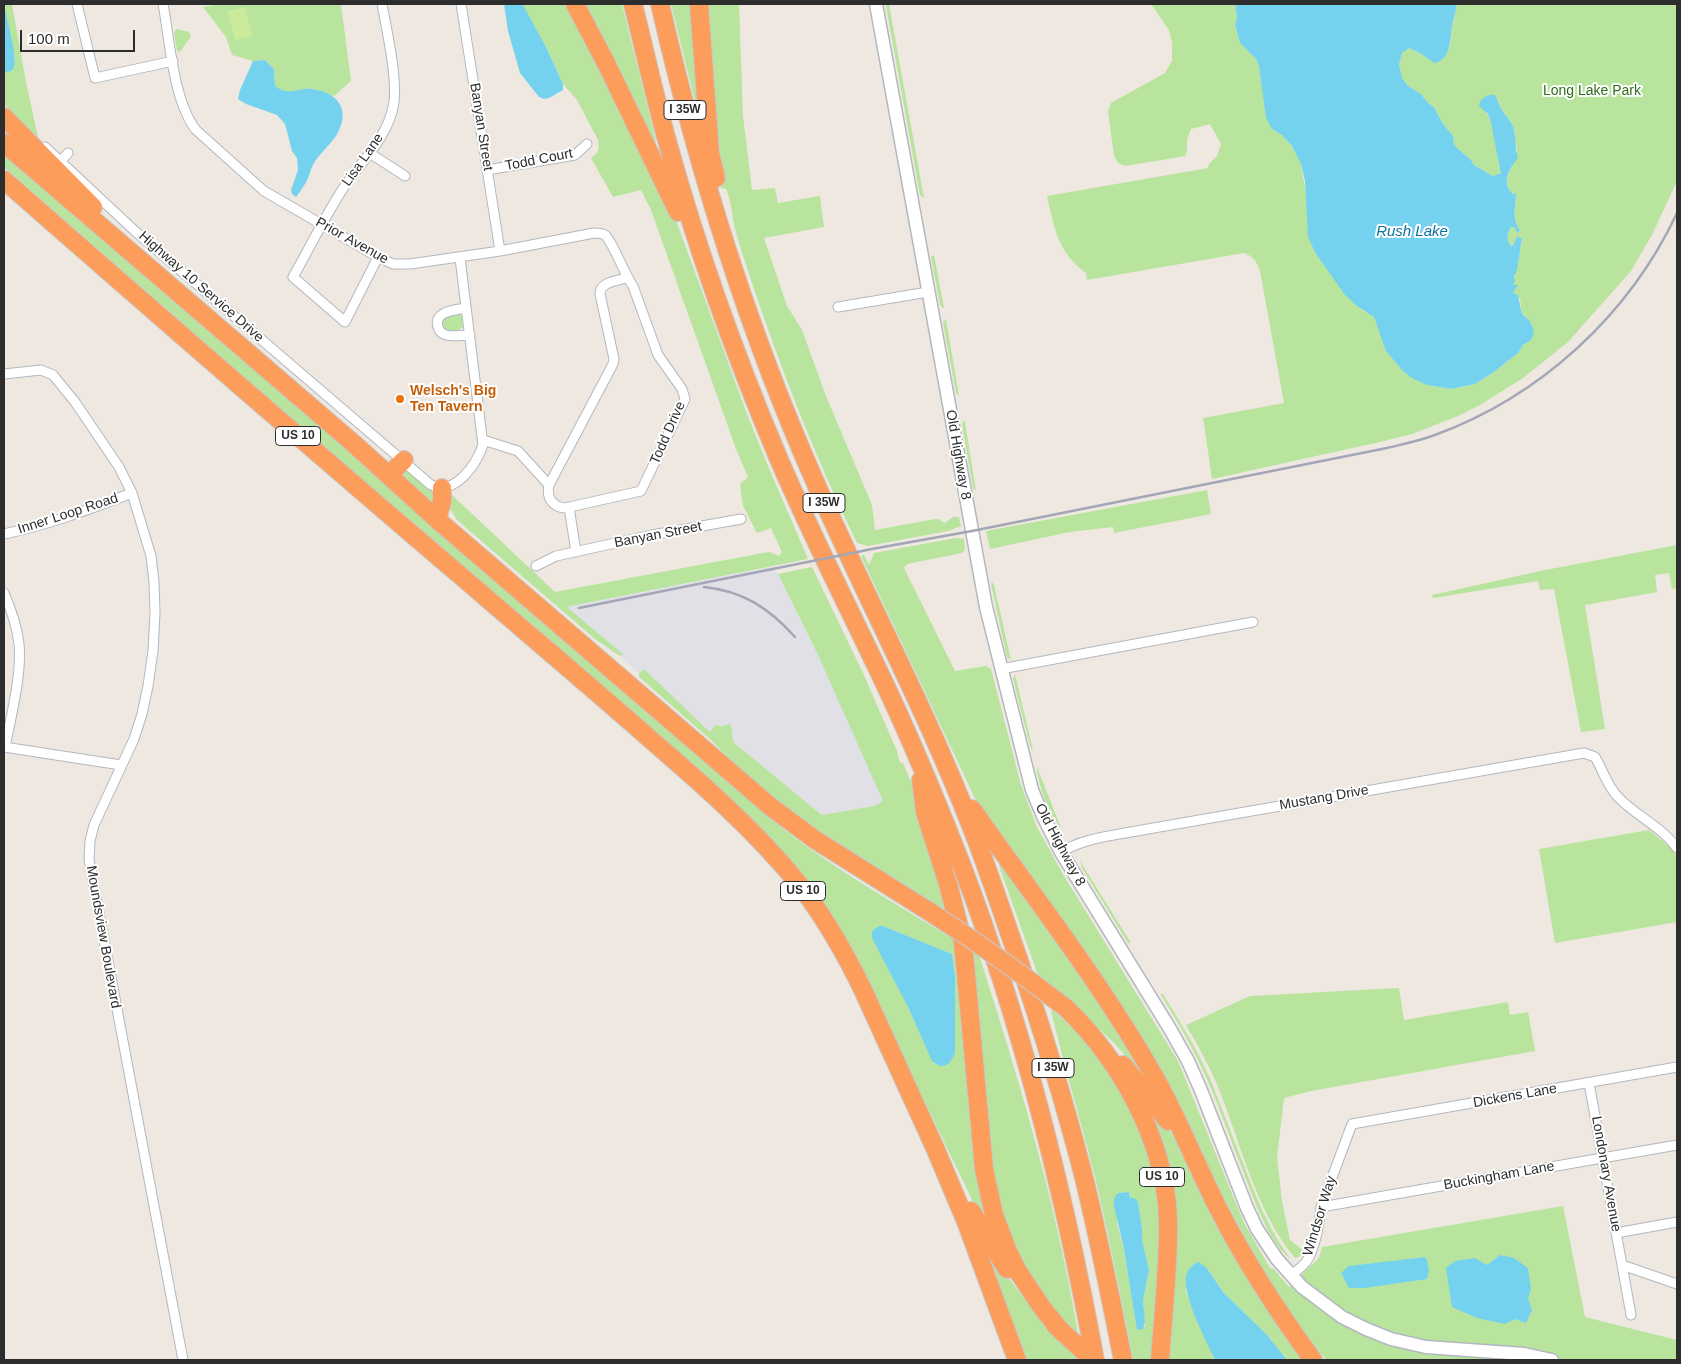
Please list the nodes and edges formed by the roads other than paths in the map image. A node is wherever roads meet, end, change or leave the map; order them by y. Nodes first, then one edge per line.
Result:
1 (77, 4) edge
2 (163, 4) edge
3 (382, 4) edge
4 (461, 4) edge
5 (575, 4) edge
6 (633, 4) edge
7 (660, 4) edge
8 (699, 4) edge
9 (876, 4) edge
10 (173, 61) junction
11 (4, 108) edge
12 (4, 117) edge
13 (4, 143) edge
14 (587, 144) dead end
15 (68, 153) dead end
16 (371, 154) junction
17 (60, 161) junction
18 (487, 170) junction
19 (405, 176) dead end
20 (4, 180) edge
21 (4, 187) edge
22 (716, 214) junction
23 (45, 216) junction
24 (323, 224) junction
25 (500, 251) junction
26 (378, 257) junction
27 (460, 258) junction
28 (626, 278) junction
29 (168, 284) junction
30 (928, 292) junction
31 (720, 307) junction
32 (838, 307) dead end
33 (466, 308) junction
34 (470, 335) junction
35 (4, 374) edge
36 (483, 440) junction
37 (404, 460) junction
38 (389, 475) junction
39 (550, 485) junction
40 (442, 488) junction
41 (132, 493) junction
42 (569, 507) junction
43 (741, 519) dead end
44 (439, 521) junction
45 (4, 534) edge
46 (576, 552) junction
47 (536, 566) dead end
48 (4, 593) edge
49 (1253, 622) dead end
50 (1001, 669) junction
51 (5, 747) edge
52 (918, 760) junction
53 (121, 765) junction
54 (954, 784) junction
55 (1677, 848) edge
56 (1061, 852) junction
57 (1070, 1013) junction
58 (1677, 1067) edge
59 (1589, 1083) junction
60 (1352, 1124) joint
61 (1677, 1145) edge
62 (935, 1148) junction
63 (1603, 1158) junction
64 (1214, 1199) junction
65 (1321, 1207) junction
66 (1677, 1222) edge
67 (1616, 1233) junction
68 (1622, 1265) junction
69 (1292, 1276) junction
70 (1677, 1284) edge
71 (1631, 1315) dead end
72 (1062, 1332) junction
73 (182, 1360) edge
74 (1018, 1360) edge
75 (1094, 1360) edge
76 (1123, 1360) edge
77 (1160, 1360) edge
78 (1313, 1360) edge
79 (1552, 1360) edge

1 - 10 street
2 - 10 street, Prior Avenue
3 - 16 street, Lisa Lane
4 - 18 street, Banyan Street
5 - 31 highway
6 - 31 highway, I 35W
7 - 22 highway, I 35W
8 - 22 highway
9 - 30 street, Old Highway 8
10 - 24 street, Prior Avenue
11 - 17 street, Highway 10 Service Drive
12 - 29 highway
13 - 29 highway, US 10
14 - 18 street, Todd Court
15 - 17 street
16 - 19 street
16 - 24 street, Lisa Lane
17 - 37 street, Highway 10 Service Drive
18 - 25 street, Banyan Street
20 - 23 highway, US 10
21 - 23 highway
22 - 54 highway, I 35W
23 - 62 highway, US 10
24 - 26 street, Prior Avenue
24 - 26 street, Lisa Lane
25 - 27 street, Todd Drive
25 - 28 street, Todd Drive
26 - 27 street, Prior Avenue
27 - 33 street
28 - 39 street
28 - 42 street, Todd Drive
29 - 38 highway, US 10
30 - 32 street
30 - 50 street, Old Highway 8
31 - 52 highway, I 35W
33 - 34 street
33 - 34 street
34 - 36 street
35 - 41 street, Moundsview Boulevard
36 - 39 street
36 - 40 street
37 - 38 highway
37 - 40 street
38 - 44 highway, US 10
39 - 42 street
40 - 44 highway
41 - 45 street, Inner Loop Road
41 - 53 street, Moundsview Boulevard
42 - 46 street
43 - 46 street, Banyan Street
44 - 57 highway, US 10, bridge
46 - 47 street, Banyan Street
48 - 51 street
49 - 50 street
50 - 56 street, Old Highway 8
51 - 53 street
52 - 72 highway
52 - 75 highway, I 35W
53 - 73 street, Moundsview Boulevard
54 - 64 highway
54 - 76 highway, I 35W
55 - 56 street, Mustang Drive
56 - 69 street, Old Highway 8
57 - 64 highway
57 - 77 highway, US 10
58 - 59 street, Dickens Lane
59 - 60 street, Dickens Lane
59 - 63 street, Londonary Avenue
60 - 65 street, Windsor Way
61 - 63 street, Buckingham Lane
62 - 72 highway
62 - 74 highway, US 10
63 - 65 street, Buckingham Lane
63 - 67 street, Londonary Avenue
64 - 78 highway
65 - 69 street, Windsor Way
66 - 67 street
67 - 68 street, Londonary Avenue
68 - 70 street
68 - 71 street, Londonary Avenue
69 - 79 street, Old Highway 8
72 - 75 highway

